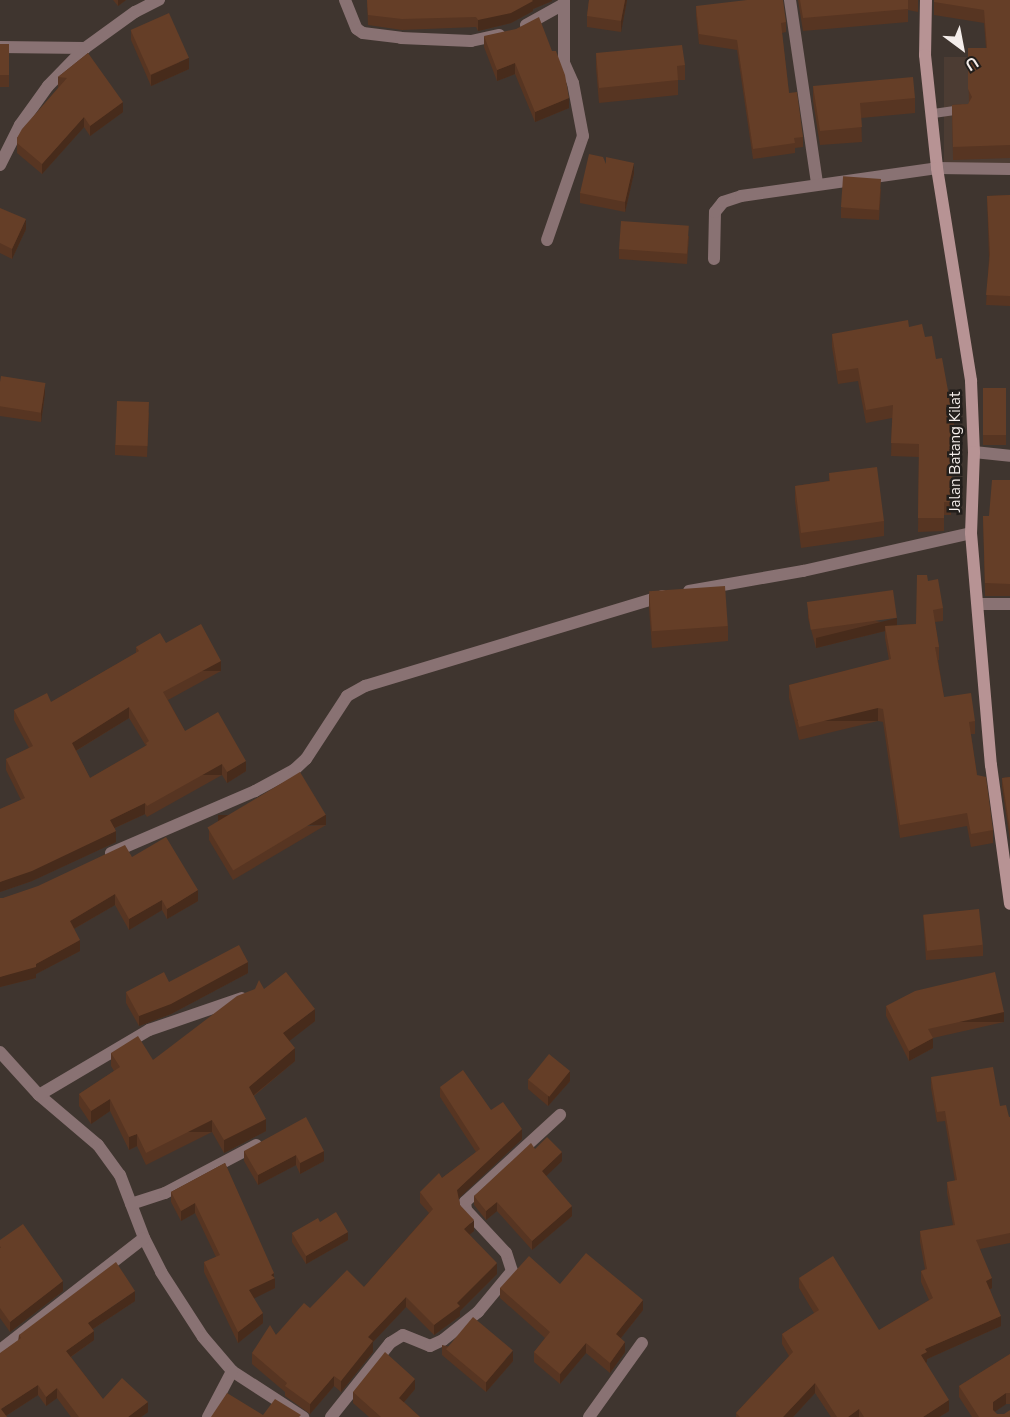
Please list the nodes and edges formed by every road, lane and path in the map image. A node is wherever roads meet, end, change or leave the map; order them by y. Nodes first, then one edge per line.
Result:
1 (159, 0) edge
2 (345, 0) edge
3 (790, 0) edge
4 (926, 0) edge
5 (563, 2) edge
6 (0, 47) edge
7 (85, 48) junction
8 (966, 108) edge
9 (933, 113) junction
10 (0, 165) edge
11 (937, 168) junction
12 (1010, 169) edge
13 (817, 183) junction
14 (547, 240) dead end
15 (714, 259) dead end
16 (974, 452) junction
17 (1010, 456) edge
18 (971, 533) junction
19 (978, 603) junction
20 (1010, 604) edge
21 (96, 861) edge
22 (1010, 904) edge
23 (249, 996) edge
24 (0, 1052) edge
25 (39, 1095) junction
26 (560, 1115) dead end
27 (266, 1140) edge
28 (131, 1204) junction
29 (144, 1238) junction
30 (642, 1343) dead end
31 (0, 1350) edge
32 (232, 1371) junction
33 (208, 1417) edge
34 (303, 1417) edge
35 (332, 1417) edge
36 (589, 1417) edge

1 - 7 street
2 - 5 street
3 - 13 street
4 - 9 street, Jalan Batang Kilat
5 - 14 street
6 - 7 street
7 - 10 street
8 - 9 lane
9 - 11 street, Jalan Batang Kilat
11 - 12 street
11 - 13 street
11 - 16 street, Jalan Batang Kilat
13 - 15 street
16 - 17 street
16 - 18 street, Jalan Batang Kilat
18 - 19 street, Jalan Batang Kilat
18 - 21 street
19 - 20 street
19 - 22 street, Jalan Batang Kilat
23 - 25 street
24 - 25 street
25 - 28 street
26 - 35 street
27 - 28 street
28 - 29 street
29 - 31 street
29 - 32 street
30 - 36 street
32 - 33 street
32 - 34 street

